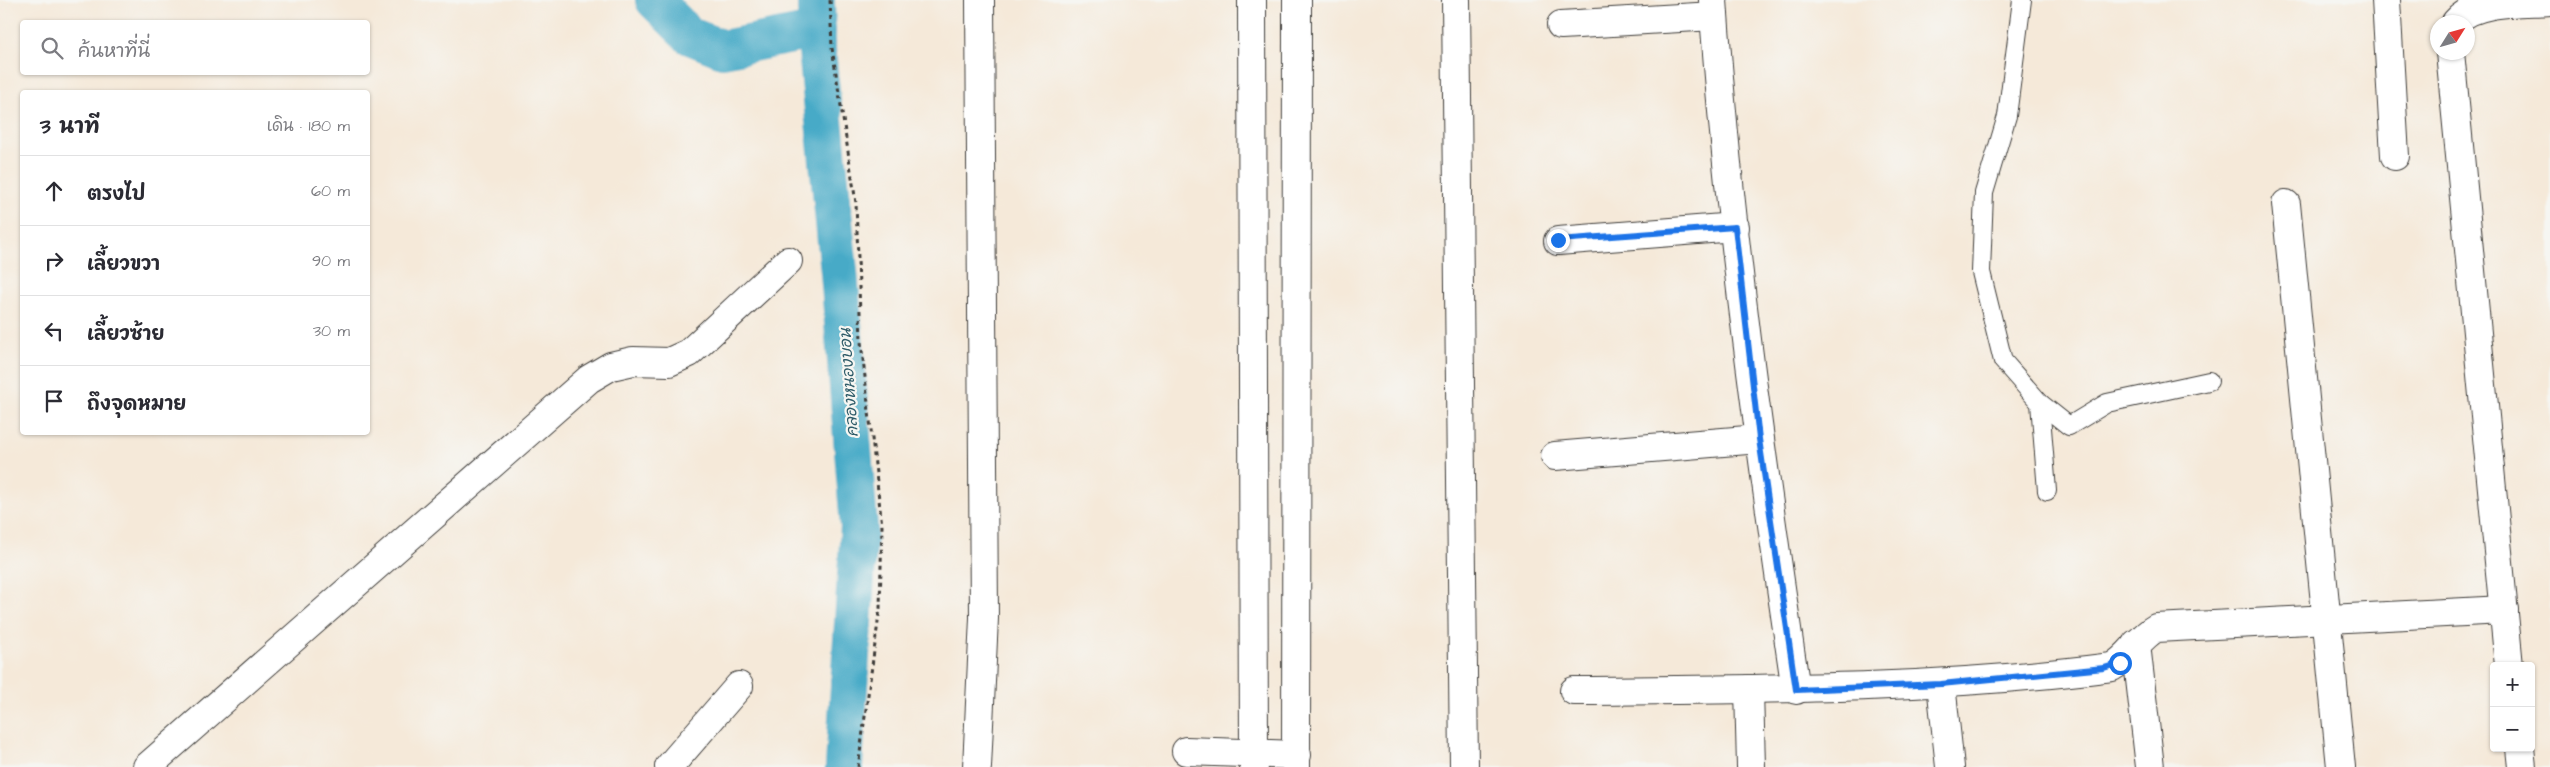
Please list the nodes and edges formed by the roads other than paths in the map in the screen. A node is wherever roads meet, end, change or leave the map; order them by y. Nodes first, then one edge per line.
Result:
1 (980, 0) edge
2 (1252, 0) edge
3 (1297, 0) edge
4 (1456, 0) edge
5 (2022, 0) edge
6 (2386, 0) edge
7 (2550, 1) edge
8 (1714, 8) edge
9 (2463, 15) edge
10 (1561, 25) dead end
11 (2451, 60) edge
12 (2395, 156) dead end
13 (2286, 204) dead end
14 (1735, 227) junction
15 (1558, 240) dead end
16 (788, 262) dead end
17 (2209, 381) dead end
18 (2040, 403) junction
19 (1759, 439) junction
20 (1555, 456) dead end
21 (2047, 491) dead end
22 (2504, 610) junction
23 (2326, 619) junction
24 (2136, 644) junction
25 (2509, 662) edge
26 (1941, 684) junction
27 (739, 686) dead end
28 (1574, 690) dead end
29 (1749, 690) junction
30 (1796, 690) junction
31 (1186, 751) dead end
32 (2520, 752) edge
33 (1254, 760) edge
34 (1297, 761) edge
35 (148, 767) edge
36 (669, 767) edge
37 (977, 767) edge
38 (1464, 767) edge
39 (1751, 767) edge
40 (1950, 767) edge
41 (2150, 767) edge
42 (2341, 767) edge
43 (2522, 767) edge

1 - 37 street
2 - 33 street
3 - 34 street
4 - 38 street
5 - 18 lane
6 - 12 street
7 - 9 street
8 - 10 street
8 - 14 street
11 - 22 street
13 - 23 street
14 - 15 street
14 - 19 street
16 - 35 street
17 - 18 lane
18 - 21 lane
19 - 20 street
19 - 30 street
22 - 23 street
22 - 25 street
23 - 24 street
23 - 42 street
24 - 26 street
24 - 41 street
26 - 30 street
26 - 40 street
27 - 36 street
28 - 29 street
29 - 30 street
29 - 39 street
31 - 33 street
32 - 43 street
33 - 34 street

